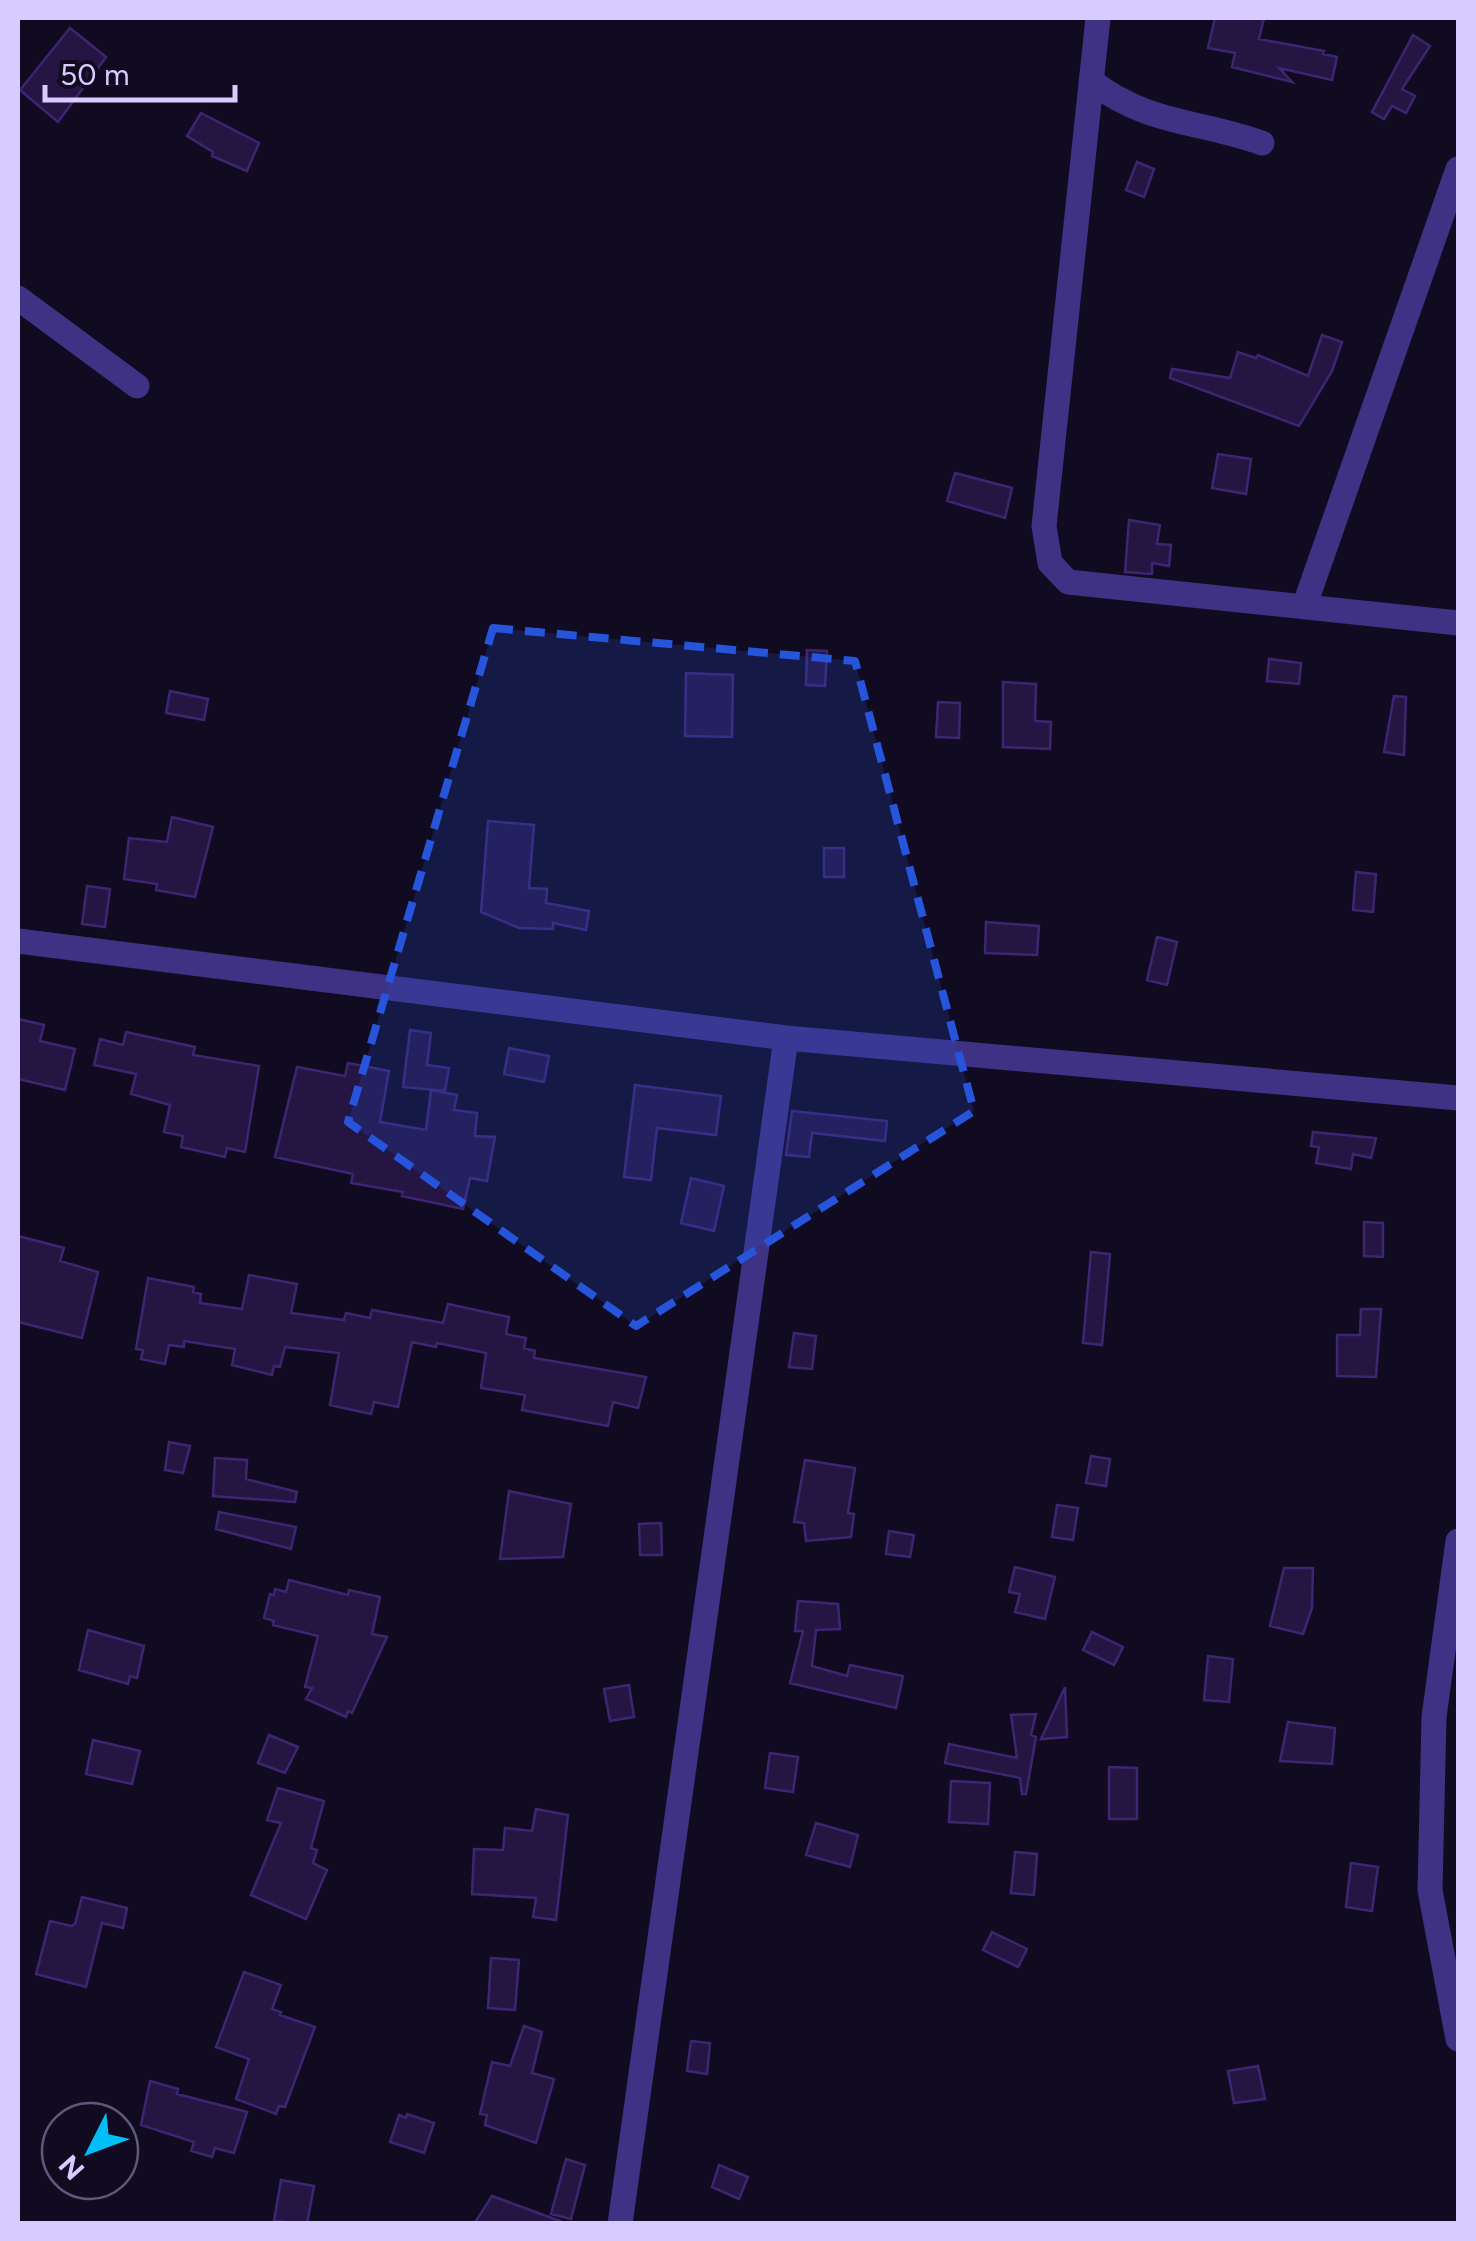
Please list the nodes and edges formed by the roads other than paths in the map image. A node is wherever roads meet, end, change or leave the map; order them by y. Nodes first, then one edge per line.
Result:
1 (1098, 18) edge
2 (1091, 81) junction
3 (1262, 143) dead end
4 (1458, 169) edge
5 (18, 298) edge
6 (136, 386) dead end
7 (1304, 606) junction
8 (1458, 622) edge
9 (18, 941) edge
10 (786, 1038) junction
11 (1458, 1098) edge
12 (1458, 1550) edge
13 (1458, 2039) edge
14 (620, 2224) edge

1 - 2 street
2 - 3 street
2 - 7 street
4 - 7 street
5 - 6 street
7 - 8 street
9 - 10 street
10 - 11 street
10 - 14 street
12 - 13 street

